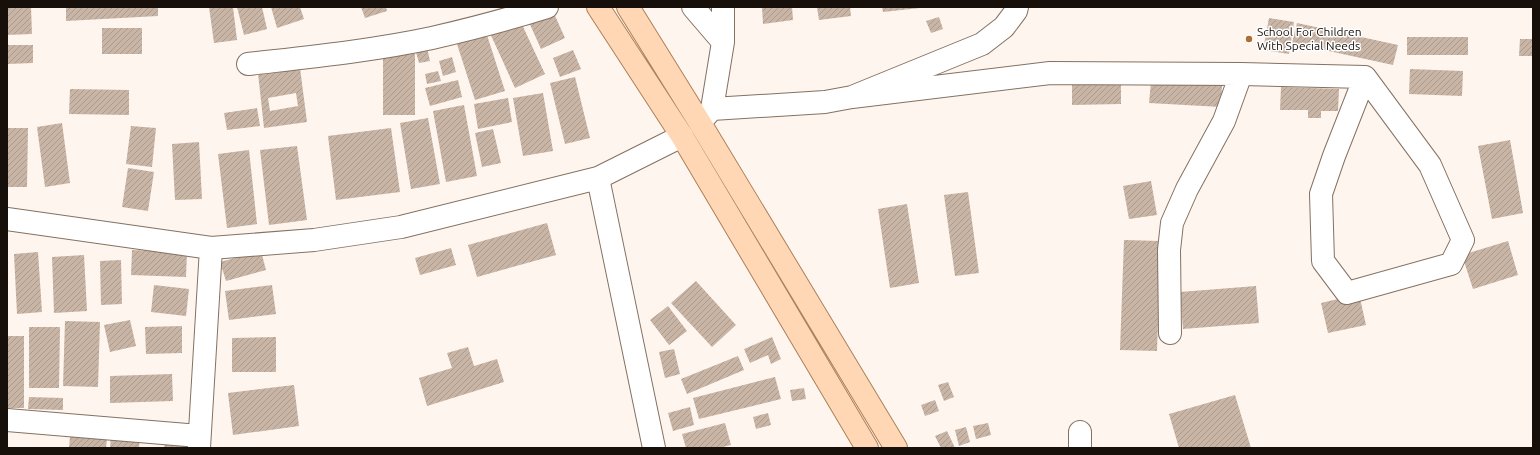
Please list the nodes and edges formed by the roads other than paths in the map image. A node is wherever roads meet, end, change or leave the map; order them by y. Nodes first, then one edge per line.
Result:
1 (547, 7) edge
2 (598, 7) edge
3 (628, 7) edge
4 (693, 7) edge
5 (723, 7) edge
6 (1017, 7) edge
7 (723, 42) junction
8 (248, 64) dead end
9 (1241, 74) junction
10 (1365, 77) junction
11 (852, 97) junction
12 (706, 116) junction
13 (682, 136) junction
14 (598, 178) junction
15 (7, 219) edge
16 (212, 248) junction
17 (1170, 333) dead end
18 (7, 420) edge
19 (199, 442) edge
20 (654, 448) edge
21 (867, 448) edge
22 (896, 448) edge

1 - 8 street
2 - 13 main road
3 - 12 main road
4 - 7 street
5 - 7 street
6 - 11 street
7 - 12 street
9 - 10 street
9 - 11 street
9 - 17 street
10 - 10 street
11 - 12 street
12 - 22 main road
13 - 14 street
13 - 21 main road
14 - 16 street
14 - 20 street
15 - 16 street
16 - 19 street
18 - 19 street

